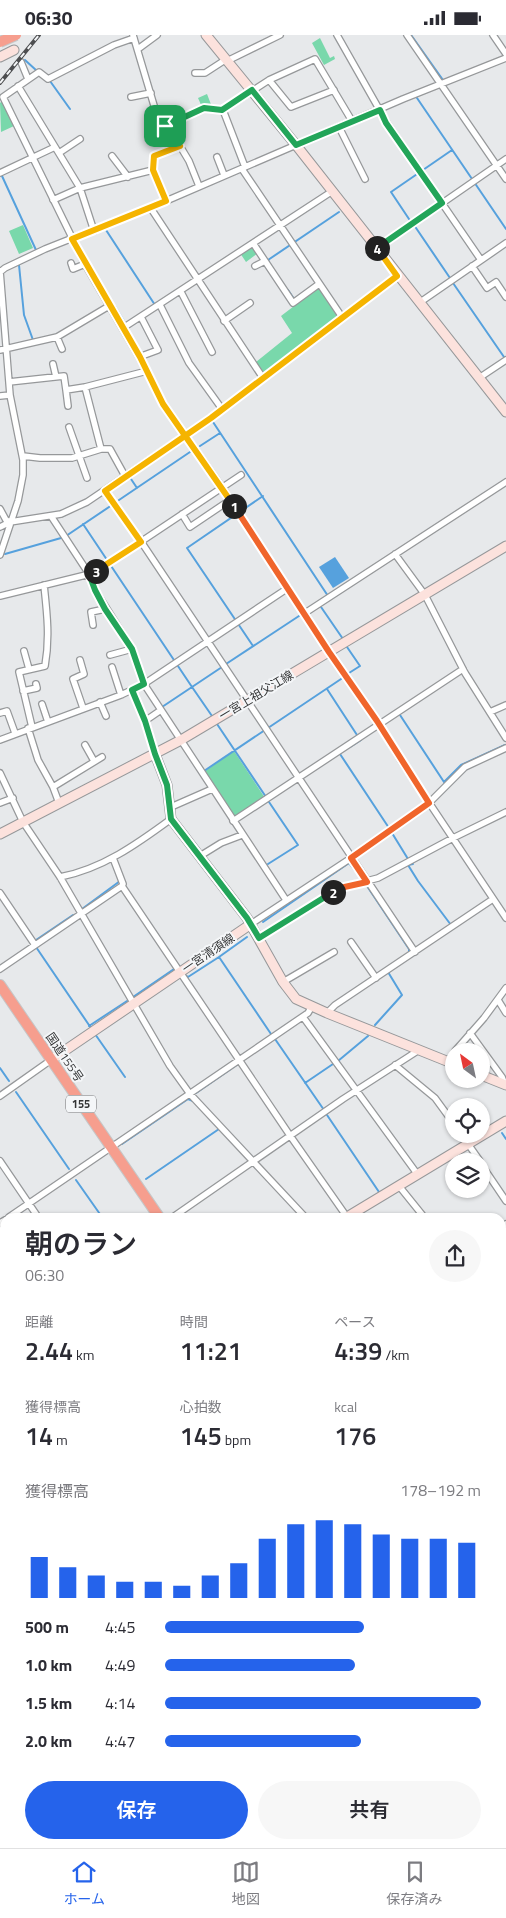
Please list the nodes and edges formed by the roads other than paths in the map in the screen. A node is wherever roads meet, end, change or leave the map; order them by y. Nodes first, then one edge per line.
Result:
1 (16, 35) edge
2 (157, 35) edge
3 (206, 35) edge
4 (260, 35) edge
5 (280, 35) edge
6 (337, 35) edge
7 (407, 35) edge
8 (493, 35) edge
9 (133, 36) edge
10 (0, 37) edge
11 (0, 43) edge
12 (264, 43) junction
13 (138, 49) junction
14 (14, 50) joint
15 (506, 56) edge
16 (0, 57) edge
17 (226, 60) junction
18 (22, 62) dead end
19 (195, 73) dead end
20 (28, 79) junction
21 (269, 80) junction
22 (442, 85) junction
23 (18, 86) junction
24 (334, 89) junction
25 (252, 90) junction
26 (151, 93) junction
27 (131, 97) dead end
28 (2, 98) edge
29 (222, 110) junction
30 (380, 110) junction
31 (352, 121) junction
32 (165, 126) junction
33 (339, 127) junction
34 (80, 139) dead end
35 (296, 145) junction
36 (180, 146) junction
37 (57, 150) junction
38 (112, 156) dead end
39 (217, 157) dead end
40 (33, 158) junction
41 (506, 159) edge
42 (497, 166) junction
43 (244, 168) junction
44 (153, 170) junction
45 (0, 173) edge
46 (224, 175) junction
47 (128, 177) junction
48 (365, 179) dead end
49 (506, 179) edge
50 (200, 186) junction
51 (80, 188) junction
52 (331, 192) junction
53 (53, 199) junction
54 (166, 201) junction
55 (442, 203) junction
56 (150, 207) junction
57 (281, 225) junction
58 (94, 231) junction
59 (72, 239) junction
60 (253, 243) junction
61 (506, 243) edge
62 (376, 249) junction
63 (481, 260) junction
64 (265, 261) junction
65 (71, 263) dead end
66 (85, 264) junction
67 (256, 266) dead end
68 (472, 266) junction
69 (0, 272) edge
70 (397, 276) junction
71 (197, 280) junction
72 (320, 283) junction
73 (181, 292) junction
74 (506, 297) edge
75 (250, 303) dead end
76 (419, 303) junction
77 (160, 305) junction
78 (109, 306) junction
79 (141, 317) junction
80 (342, 317) junction
81 (224, 321) junction
82 (123, 328) junction
83 (57, 337) junction
84 (3, 349) edge
85 (62, 349) dead end
86 (212, 352) dead end
87 (140, 357) junction
88 (506, 360) edge
89 (53, 364) dead end
90 (147, 371) junction
91 (56, 377) junction
92 (263, 378) junction
93 (479, 378) junction
94 (9, 382) junction
95 (85, 387) junction
96 (66, 390) junction
97 (0, 395) edge
98 (10, 395) junction
99 (68, 406) dead end
100 (222, 409) junction
101 (506, 413) edge
102 (69, 427) dead end
103 (186, 436) junction
104 (101, 449) junction
105 (23, 456) junction
106 (78, 456) junction
107 (241, 475) dead end
108 (125, 476) junction
109 (87, 477) dead end
110 (506, 482) edge
111 (222, 487) junction
112 (105, 491) junction
113 (230, 500) junction
114 (0, 509) edge
115 (182, 514) junction
116 (51, 516) junction
117 (10, 522) junction
118 (0, 527) edge
119 (141, 542) junction
120 (506, 546) edge
121 (0, 555) edge
122 (395, 555) junction
123 (89, 574) junction
124 (44, 585) junction
125 (288, 588) junction
126 (425, 595) junction
127 (0, 597) edge
128 (105, 609) junction
129 (305, 613) junction
130 (93, 625) dead end
131 (208, 642) junction
132 (132, 649) junction
133 (24, 651) dead end
134 (329, 652) junction
135 (110, 655) dead end
136 (80, 660) dead end
137 (112, 667) dead end
138 (29, 669) junction
139 (463, 669) junction
140 (36, 684) dead end
141 (144, 684) junction
142 (132, 690) junction
143 (23, 691) junction
144 (121, 695) junction
145 (247, 701) junction
146 (100, 702) junction
147 (42, 704) dead end
148 (506, 705) edge
149 (84, 708) junction
150 (161, 710) junction
151 (490, 712) junction
152 (0, 713) edge
153 (106, 716) dead end
154 (145, 721) junction
155 (48, 722) junction
156 (379, 725) junction
157 (30, 728) junction
158 (15, 733) junction
159 (506, 738) edge
160 (0, 740) edge
161 (181, 740) junction
162 (85, 745) dead end
163 (506, 748) edge
164 (155, 754) junction
165 (102, 757) dead end
166 (94, 761) junction
167 (0, 773) edge
168 (299, 778) junction
169 (53, 787) junction
170 (212, 789) junction
171 (13, 798) junction
172 (0, 803) edge
173 (59, 803) junction
174 (429, 803) junction
175 (171, 807) junction
176 (506, 812) edge
177 (171, 819) junction
178 (233, 821) junction
179 (23, 822) junction
180 (0, 834) edge
181 (242, 835) junction
182 (453, 838) junction
183 (200, 856) junction
184 (113, 858) junction
185 (351, 858) junction
186 (60, 877) junction
187 (367, 882) junction
188 (122, 886) junction
189 (0, 893) edge
190 (493, 899) junction
191 (286, 900) junction
192 (80, 914) junction
193 (506, 918) edge
194 (251, 924) junction
195 (259, 938) junction
196 (351, 942) dead end
197 (35, 945) junction
198 (334, 952) dead end
199 (414, 952) junction
200 (0, 969) edge
201 (180, 973) junction
202 (376, 978) junction
203 (283, 982) junction
204 (0, 985) edge
205 (506, 988) edge
206 (498, 1000) junction
207 (134, 1004) junction
208 (312, 1006) junction
209 (327, 1013) junction
210 (506, 1013) edge
211 (303, 1017) junction
212 (470, 1033) junction
213 (462, 1043) edge
214 (419, 1050) junction
215 (52, 1060) junction
216 (239, 1061) junction
217 (445, 1061) edge
218 (395, 1065) junction
219 (490, 1079) edge
220 (505, 1085) edge
221 (356, 1091) junction
222 (190, 1094) junction
223 (0, 1096) edge
224 (445, 1110) edge
225 (506, 1121) edge
226 (290, 1137) junction
227 (468, 1144) junction
228 (111, 1147) junction
229 (474, 1153) edge
230 (0, 1161) edge
231 (253, 1163) junction
232 (3, 1171) edge
233 (418, 1175) junction
234 (490, 1177) edge
235 (399, 1186) junction
236 (506, 1201) edge
237 (29, 1204) junction
238 (15, 1213) edge
239 (35, 1213) edge
240 (156, 1213) edge
241 (179, 1213) edge
242 (301, 1213) edge
243 (344, 1213) edge
244 (354, 1213) edge
245 (421, 1213) edge

1 - 11 highway, bridge
2 - 13 street
3 - 17 main road
4 - 12 street
5 - 12 street
6 - 30 street
7 - 22 street
8 - 15 street
9 - 13 street
9 - 20 street
10 - 14 street
12 - 17 street
13 - 26 street
14 - 16 main road
15 - 22 street
17 - 19 street
17 - 25 main road
18 - 20 street
20 - 23 street
21 - 24 street
21 - 24 street
21 - 25 street
22 - 30 street
22 - 42 street
23 - 28 street
23 - 37 street
24 - 31 street
25 - 29 street
25 - 35 main road
26 - 27 street
26 - 32 street
28 - 40 street
29 - 32 street
29 - 43 street
30 - 31 street
30 - 55 street
31 - 33 street
32 - 36 street
33 - 35 street
33 - 48 street
34 - 37 street
35 - 43 street
35 - 52 main road
36 - 44 street
36 - 50 street
37 - 40 street
37 - 51 street
38 - 47 street
39 - 46 street
40 - 45 street
40 - 53 street
41 - 42 street
42 - 49 street
42 - 55 street
43 - 46 street
43 - 57 street
44 - 47 street
44 - 54 street
46 - 50 street
47 - 51 street
50 - 54 street
51 - 53 street
51 - 58 street
52 - 57 street
52 - 62 main road
53 - 59 street
54 - 56 street
55 - 62 street
55 - 63 street
56 - 58 street
56 - 71 street
57 - 60 street
57 - 72 street
58 - 59 street
59 - 66 street
59 - 69 street
60 - 64 street
60 - 71 street
61 - 63 street
62 - 70 main road
63 - 68 street
64 - 67 street
64 - 72 street
65 - 66 street
66 - 78 street
68 - 74 street
68 - 76 street
69 - 84 street
70 - 76 main road
70 - 80 street
71 - 73 street
71 - 81 street
72 - 80 street
73 - 77 street
73 - 86 street
75 - 81 street
76 - 93 main road
77 - 79 street
77 - 100 street
78 - 82 street
78 - 83 street
79 - 82 street
79 - 87 street
80 - 92 street
81 - 92 street
82 - 87 street
83 - 84 street
83 - 85 street
84 - 94 street
87 - 90 street
88 - 93 street
89 - 91 street
90 - 95 street
90 - 103 street
91 - 94 street
91 - 96 street
92 - 100 street
93 - 101 main road
94 - 98 street
95 - 96 street
95 - 104 street
96 - 99 street
97 - 98 street
98 - 105 street
100 - 103 street
102 - 106 street
103 - 108 street
103 - 111 street
104 - 106 street
104 - 108 street
105 - 106 street
105 - 117 street
106 - 109 street
107 - 111 street
108 - 112 street
110 - 122 street
111 - 113 street
111 - 115 street
112 - 116 street
112 - 119 street
113 - 115 street
113 - 125 street
114 - 117 street
115 - 119 street
116 - 117 street
116 - 123 street
117 - 118 street
117 - 121 street
119 - 123 street
119 - 131 street
120 - 126 main road, 一宮上祖父江線
122 - 126 street
122 - 129 street
123 - 124 street
123 - 128 street
124 - 127 street
124 - 138 street
125 - 129 street
125 - 131 street
126 - 134 main road, 一宮上祖父江線
126 - 139 street
128 - 130 street
128 - 132 street
129 - 134 street
131 - 141 street
131 - 145 street
132 - 135 street
132 - 141 street
133 - 138 street
134 - 145 main road, 一宮上祖父江線
134 - 156 street
136 - 149 street
137 - 144 street
138 - 143 street
139 - 151 street
139 - 156 street
140 - 143 street
141 - 142 street
141 - 150 street
142 - 144 street
142 - 154 street
143 - 157 street
144 - 146 street
145 - 161 main road, 一宮上祖父江線
145 - 168 street
146 - 149 street
146 - 153 street
147 - 155 street
148 - 151 street
149 - 155 street
150 - 154 street
150 - 161 street
151 - 159 street
152 - 158 street
154 - 164 street
155 - 157 street
156 - 168 street
156 - 174 street
157 - 158 street
157 - 169 street
158 - 160 street
161 - 164 main road, 一宮上祖父江線
161 - 170 street
162 - 166 street
163 - 174 street
164 - 173 main road, 一宮上祖父江線
164 - 175 main road
165 - 166 street
166 - 169 street
167 - 171 street
168 - 178 street
168 - 185 street
169 - 173 street
170 - 175 street
170 - 178 street
171 - 172 street
171 - 179 street
173 - 179 main road, 一宮上祖父江線
174 - 182 street
174 - 185 street
175 - 177 main road
176 - 182 street
177 - 183 main road
177 - 184 street
178 - 181 street
179 - 180 main road, 一宮上祖父江線
179 - 186 street
181 - 183 street
181 - 191 street
182 - 187 street
182 - 190 street
183 - 194 main road
184 - 186 street
184 - 188 street
185 - 187 street
185 - 191 street
186 - 192 street
187 - 195 street
187 - 199 street
188 - 192 street
188 - 201 street
189 - 197 street
190 - 193 street
190 - 199 street
191 - 194 street
192 - 197 street
192 - 207 street
194 - 195 main road
194 - 201 main road, 一宮清須線
195 - 203 main road
196 - 202 street
197 - 200 street
198 - 203 street
199 - 202 street
201 - 207 main road, 一宮清須線
201 - 216 street
202 - 209 street
203 - 208 main road
204 - 215 highway, 国道155号 / 155
205 - 206 street
206 - 210 street
206 - 212 street
207 - 215 main road, 一宮清須線
207 - 222 street
208 - 209 main road
208 - 211 street
209 - 214 main road
211 - 216 street
211 - 221 street
212 - 213 street
212 - 220 street
214 - 217 main road
214 - 218 street
215 - 223 street
215 - 228 highway, 国道155号 / 155
216 - 222 street
216 - 226 street
218 - 221 street
218 - 224 street
219 - 220 main road
221 - 226 street
221 - 233 street
222 - 228 street
222 - 231 street
225 - 227 main road
226 - 231 street
226 - 243 street
227 - 229 street
227 - 233 main road
228 - 237 street
228 - 240 highway, 国道155号 / 155
230 - 232 street
231 - 241 street
231 - 242 street
232 - 237 street
233 - 235 main road
234 - 236 street
235 - 244 main road
235 - 245 street
237 - 238 street
237 - 239 street

